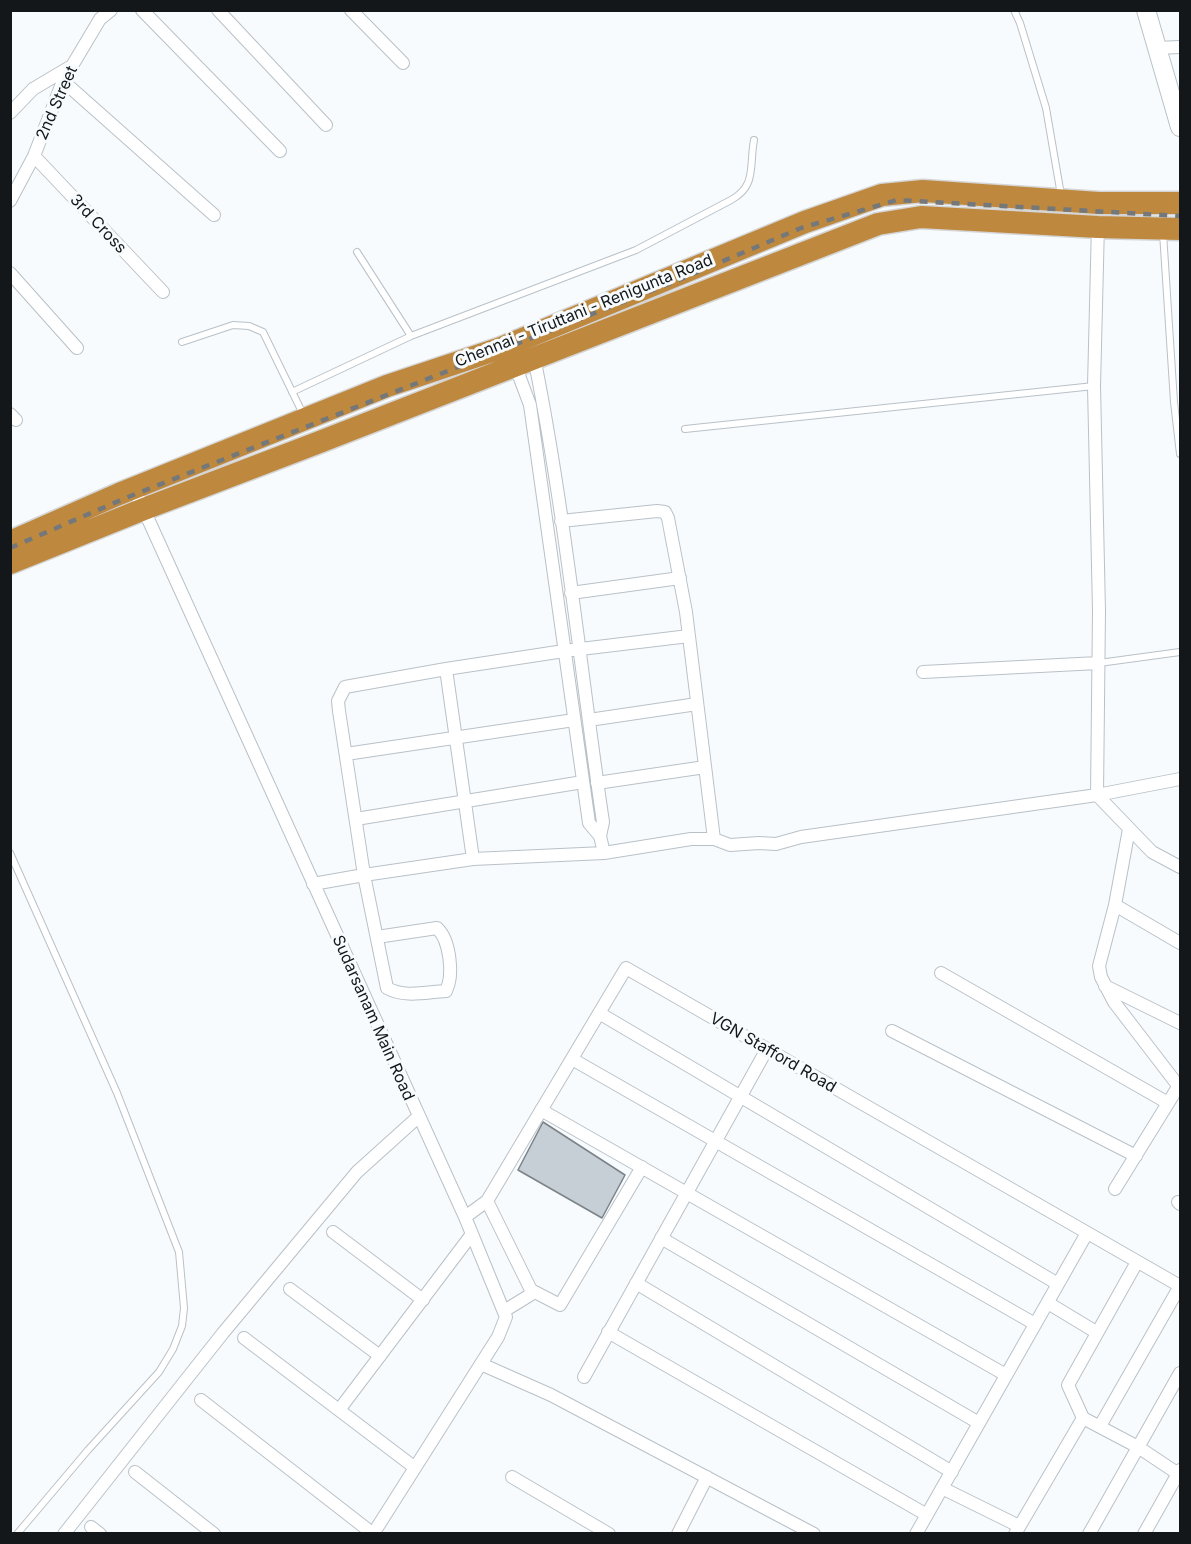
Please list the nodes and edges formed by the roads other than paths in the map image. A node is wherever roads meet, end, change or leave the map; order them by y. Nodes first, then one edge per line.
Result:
1 (111, 10) edge
2 (142, 10) edge
3 (218, 10) edge
4 (351, 10) edge
5 (1014, 10) edge
6 (1146, 10) edge
7 (1180, 46) edge
8 (1156, 48) junction
9 (404, 63) dead end
10 (72, 66) junction
11 (63, 81) junction
12 (1178, 106) edge
13 (10, 113) edge
14 (326, 125) dead end
15 (1180, 127) edge
16 (754, 140) dead end
17 (280, 151) dead end
18 (34, 156) junction
19 (1062, 199) junction
20 (10, 201) edge
21 (1099, 203) junction
22 (1180, 205) edge
23 (213, 214) dead end
24 (1098, 227) junction
25 (1172, 228) edge
26 (357, 252) dead end
27 (10, 273) edge
28 (163, 292) dead end
29 (411, 336) junction
30 (182, 342) dead end
31 (77, 348) dead end
32 (525, 361) junction
33 (1094, 386) junction
34 (292, 392) junction
35 (1177, 402) edge
36 (306, 420) junction
37 (685, 429) dead end
38 (1180, 454) edge
39 (134, 488) junction
40 (557, 496) junction
41 (542, 498) junction
42 (144, 509) junction
43 (561, 521) junction
44 (10, 542) edge
45 (10, 563) edge
46 (680, 578) junction
47 (571, 593) junction
48 (689, 636) junction
49 (580, 649) junction
50 (564, 651) junction
51 (1180, 652) edge
52 (1098, 663) junction
53 (446, 669) junction
54 (923, 672) dead end
55 (697, 704) junction
56 (574, 720) junction
57 (589, 720) junction
58 (455, 737) junction
59 (346, 754) junction
60 (705, 767) junction
61 (1180, 779) edge
62 (583, 782) junction
63 (597, 783) junction
64 (1097, 795) junction
65 (465, 800) junction
66 (356, 819) junction
67 (1129, 829) junction
68 (600, 836) junction
69 (714, 839) junction
70 (10, 853) edge
71 (604, 853) junction
72 (473, 860) junction
73 (1180, 867) edge
74 (364, 874) junction
75 (313, 884) junction
76 (1115, 904) junction
77 (377, 937) junction
78 (1180, 943) edge
79 (940, 973) dead end
80 (1104, 986) junction
81 (599, 1013) junction
82 (1180, 1023) edge
83 (892, 1031) dead end
84 (767, 1049) junction
85 (572, 1059) junction
86 (1179, 1088) edge
87 (740, 1097) junction
88 (1168, 1103) junction
89 (541, 1110) junction
90 (418, 1117) junction
91 (716, 1141) junction
92 (1136, 1156) junction
93 (642, 1167) junction
94 (1115, 1189) dead end
95 (687, 1192) junction
96 (487, 1201) junction
97 (465, 1217) junction
98 (333, 1232) dead end
99 (1087, 1233) junction
100 (472, 1234) junction
101 (661, 1238) junction
102 (1137, 1262) junction
103 (636, 1283) junction
104 (1058, 1284) junction
105 (1180, 1286) edge
106 (290, 1288) dead end
107 (531, 1290) junction
108 (423, 1300) junction
109 (1048, 1303) junction
110 (504, 1311) junction
111 (1035, 1324) junction
112 (608, 1332) junction
113 (1096, 1332) junction
114 (244, 1338) dead end
115 (380, 1356) junction
116 (481, 1364) junction
117 (1180, 1373) edge
118 (1006, 1375) junction
119 (584, 1377) dead end
120 (201, 1400) dead end
121 (339, 1410) junction
122 (1083, 1418) junction
123 (979, 1423) junction
124 (1100, 1426) junction
125 (1138, 1447) junction
126 (414, 1467) junction
127 (135, 1472) dead end
128 (952, 1472) junction
129 (1180, 1473) edge
130 (512, 1477) dead end
131 (707, 1477) junction
132 (942, 1488) junction
133 (927, 1515) junction
134 (1017, 1530) edge
135 (602, 1532) edge
136 (17, 1533) edge
137 (64, 1533) edge
138 (214, 1533) edge
139 (373, 1533) edge
140 (678, 1533) edge
141 (814, 1533) edge
142 (916, 1533) edge
143 (1089, 1533) edge
144 (1144, 1533) edge

1 - 10 street, 2nd Street
2 - 17 street
3 - 14 street
4 - 9 street
5 - 19 lane
6 - 8 street
7 - 8 street
8 - 12 street
10 - 11 street, 2nd Street
10 - 13 street
11 - 18 street, 2nd Street
11 - 23 street
12 - 15 street
16 - 29 lane
18 - 20 street, 2nd Street
18 - 28 street, 3rd Cross
19 - 21 highway, Chennai - Tiruttani - Renigunta Road
19 - 36 highway, Chennai - Tiruttani - Renigunta Road
21 - 22 highway, Chennai - Tiruttani - Renigunta Road
21 - 24 street
24 - 25 highway, Chennai - Tiruttani - Renigunta Road
24 - 32 highway, Chennai - Tiruttani - Renigunta Road
24 - 33 street
25 - 35 lane
26 - 29 lane
27 - 31 street
29 - 34 lane
30 - 34 lane
32 - 40 street
32 - 41 street
32 - 42 highway, Chennai - Tiruttani - Renigunta Road
33 - 37 lane
33 - 52 street
34 - 36 lane
35 - 38 lane
36 - 39 highway, Chennai - Tiruttani - Renigunta Road
39 - 42 street, Sudarsanam Main Road
39 - 44 highway, Chennai - Tiruttani - Renigunta Road
40 - 41 street
40 - 43 street
41 - 50 street
42 - 45 highway, Chennai - Tiruttani - Renigunta Road
42 - 75 street, Sudarsanam Main Road
43 - 46 street
43 - 47 street
46 - 47 street
46 - 48 street
47 - 49 street
48 - 49 street
48 - 55 street
49 - 50 street
49 - 57 street
50 - 53 street
50 - 56 street
51 - 52 lane
52 - 54 street
52 - 64 street
53 - 58 street
53 - 59 street
55 - 57 street
55 - 60 street
56 - 58 street
56 - 62 street
57 - 63 street
58 - 59 street
58 - 65 street
59 - 66 street
60 - 63 street
60 - 69 street
61 - 64 street
62 - 65 street
62 - 68 street
63 - 68 street
64 - 67 street
64 - 69 street
65 - 66 street
65 - 72 street
66 - 74 street
67 - 73 street
67 - 76 street
68 - 71 street
69 - 71 street
70 - 136 lane
71 - 72 street
72 - 74 street
74 - 75 street
74 - 77 street
75 - 90 street, Sudarsanam Main Road
76 - 78 street
76 - 80 street
77 - 77 street
79 - 88 street
80 - 82 street
80 - 86 street
81 - 84 street, VGN Stafford Road
81 - 85 street, VGN Stafford Road
81 - 87 street
83 - 92 street
84 - 87 street
84 - 99 street, VGN Stafford Road
85 - 89 street, VGN Stafford Road
85 - 91 street
86 - 88 street
87 - 91 street
87 - 104 street
88 - 92 street
89 - 93 street
89 - 96 street, VGN Stafford Road
90 - 97 street, Sudarsanam Main Road
90 - 137 street
91 - 95 street
91 - 111 street
92 - 94 street
93 - 95 street
93 - 107 street
95 - 101 street
95 - 118 street
96 - 97 street, VGN Stafford Road
96 - 107 street
97 - 100 street, Sudarsanam Main Road
98 - 108 street
99 - 102 street, VGN Stafford Road
99 - 104 street
100 - 108 street
100 - 110 street, Sudarsanam Main Road
101 - 103 street
101 - 123 street
102 - 105 street, VGN Stafford Road
102 - 113 street
103 - 112 street
103 - 128 street
104 - 109 street
105 - 124 street
106 - 115 street
107 - 110 street
108 - 115 street
109 - 111 street
109 - 113 street
110 - 116 street
111 - 118 street
112 - 119 street
112 - 133 street
113 - 122 street
114 - 121 street
115 - 121 street
116 - 126 street
116 - 131 street
117 - 125 street
118 - 123 street
120 - 139 street
121 - 126 street
122 - 124 street
122 - 134 street
123 - 128 street
124 - 125 street
125 - 129 street
125 - 143 street
126 - 139 street
127 - 138 street
128 - 132 street
129 - 144 street
130 - 135 street
131 - 140 street
131 - 141 street
132 - 133 street
132 - 134 street
133 - 142 street

